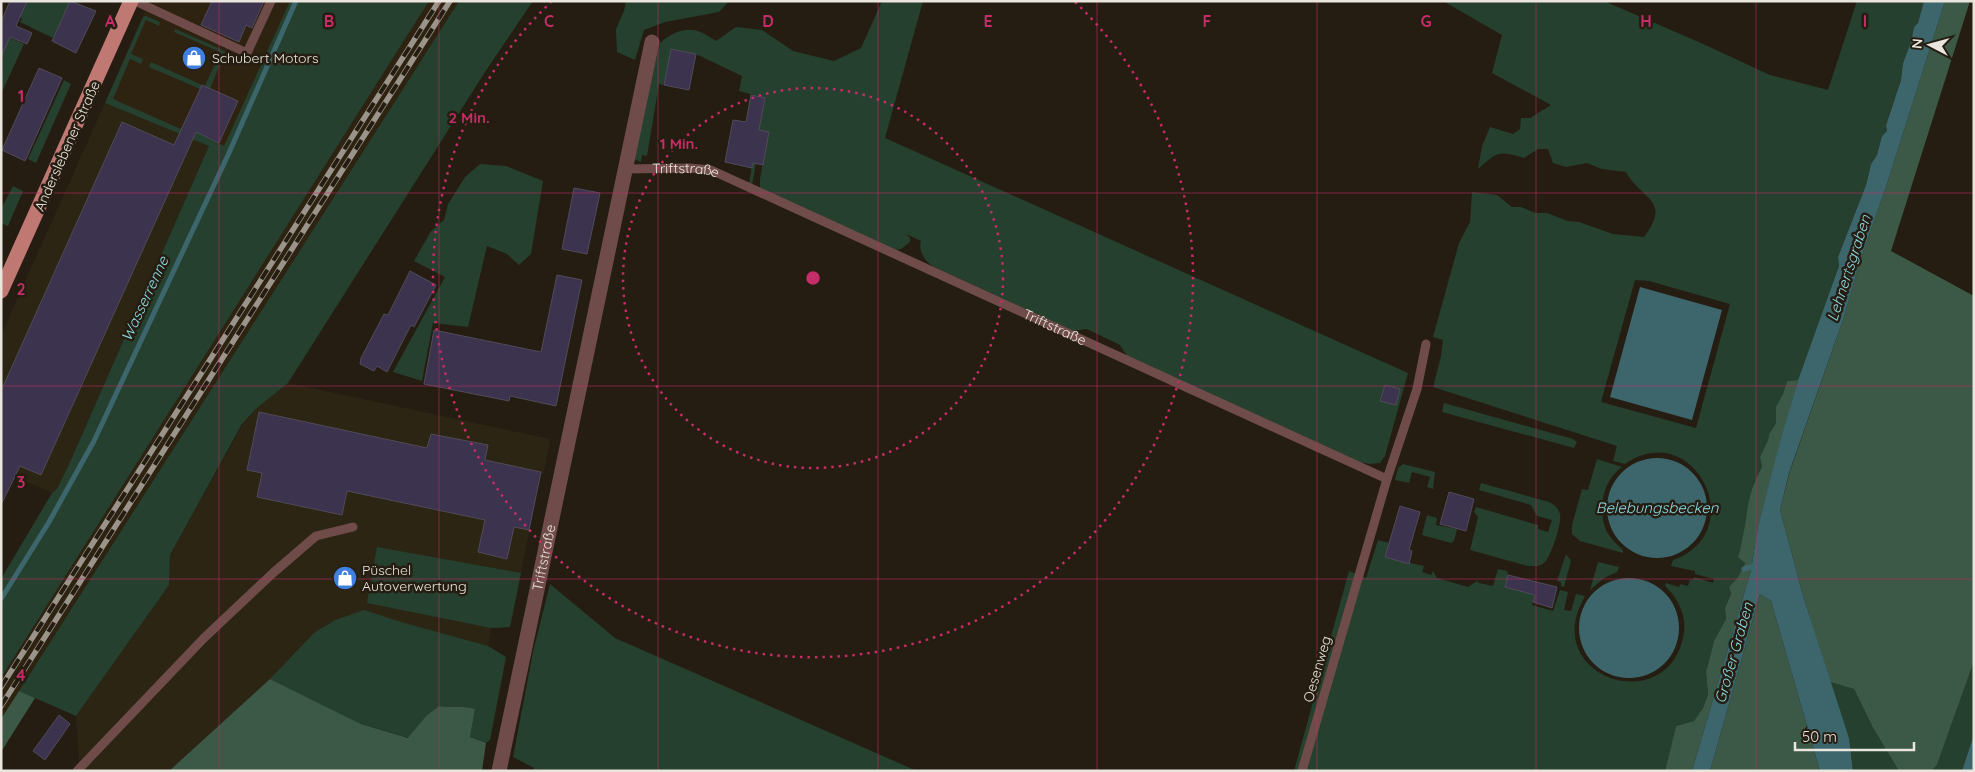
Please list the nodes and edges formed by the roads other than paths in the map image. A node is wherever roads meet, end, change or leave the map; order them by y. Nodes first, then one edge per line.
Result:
1 (133, 1) edge
2 (271, 1) edge
3 (652, 42) dead end
4 (627, 169) junction
5 (1, 291) edge
6 (1426, 344) dead end
7 (1386, 479) junction
8 (353, 527) dead end
9 (77, 771) edge
10 (499, 771) edge
11 (1302, 771) edge

1 - 2 lane
1 - 5 main road, Anderslebener Straße
3 - 4 street, Triftstraße
4 - 7 lane, Triftstraße
4 - 10 street, Triftstraße
6 - 7 lane
7 - 11 lane, Oesenweg
8 - 9 lane

